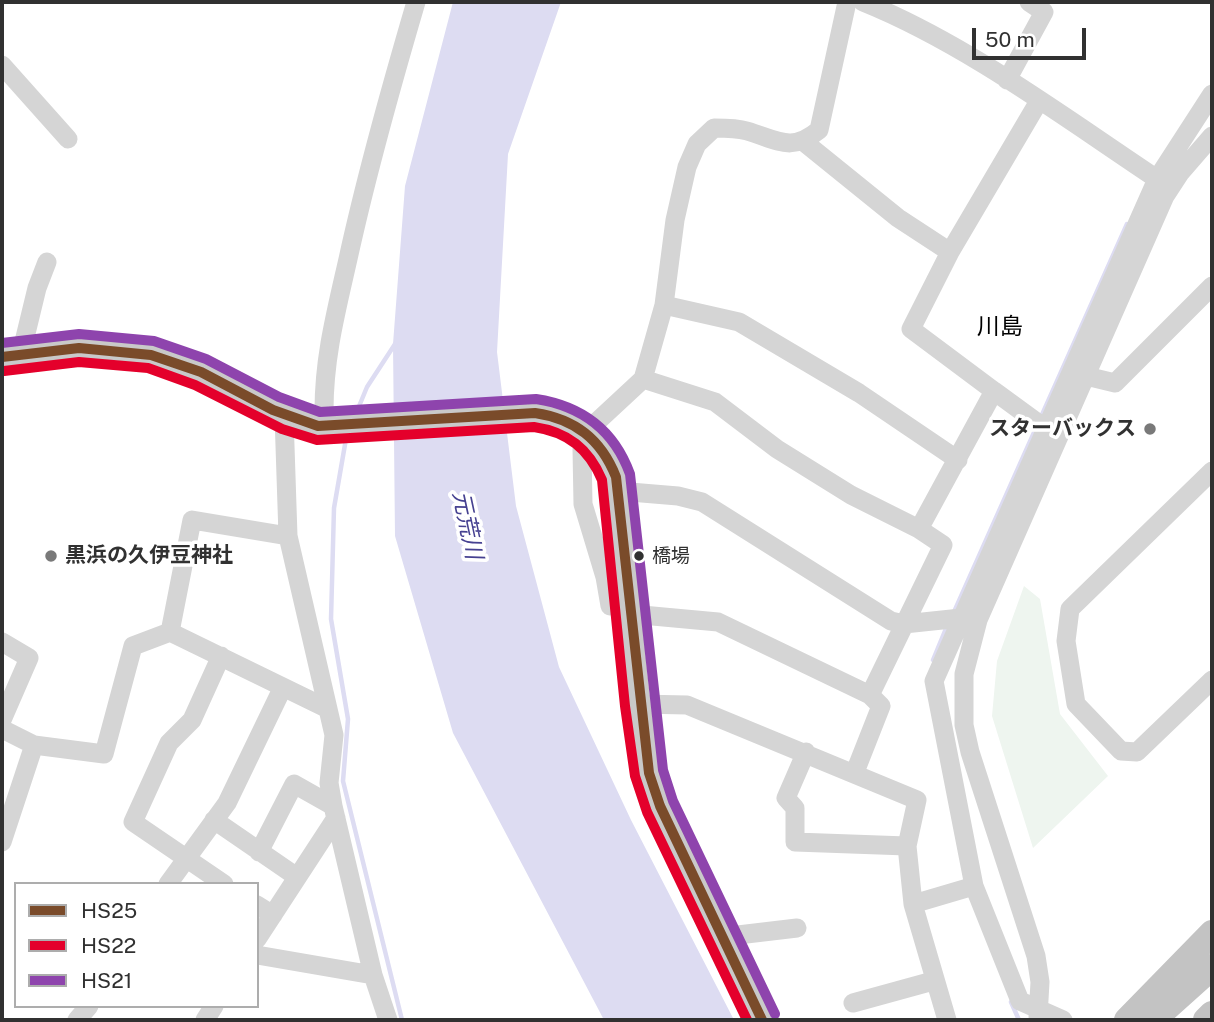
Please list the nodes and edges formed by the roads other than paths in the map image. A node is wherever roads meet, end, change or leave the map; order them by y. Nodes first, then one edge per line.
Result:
1 (416, 2) edge
2 (847, 2) edge
3 (863, 2) edge
4 (1029, 2) edge
5 (2, 65) edge
6 (1007, 80) junction
7 (1212, 94) edge
8 (1039, 101) junction
9 (1212, 136) edge
10 (68, 139) dead end
11 (804, 142) junction
12 (1157, 179) junction
13 (950, 252) junction
14 (47, 262) dead end
15 (1212, 286) edge
16 (664, 305) junction
17 (11, 355) edge
18 (1086, 376) junction
19 (643, 379) junction
20 (994, 391) junction
21 (294, 419) junction
22 (1046, 429) junction
23 (584, 440) junction
24 (958, 460) junction
25 (1212, 471) edge
26 (618, 491) junction
27 (621, 527) junction
28 (919, 529) junction
29 (591, 530) junction
30 (288, 536) junction
31 (620, 610) junction
32 (961, 618) junction
33 (904, 624) junction
34 (170, 632) junction
35 (2, 642) edge
36 (220, 656) junction
37 (1212, 680) edge
38 (283, 687) junction
39 (870, 695) junction
40 (639, 704) junction
41 (326, 708) junction
42 (2, 720) edge
43 (2, 729) edge
44 (34, 745) junction
45 (806, 752) junction
46 (855, 772) junction
47 (334, 812) junction
48 (214, 820) junction
49 (2, 842) edge
50 (907, 846) junction
51 (259, 852) junction
52 (185, 859) junction
53 (298, 877) junction
54 (169, 882) edge
55 (221, 882) edge
56 (974, 886) junction
57 (913, 904) junction
58 (265, 910) edge
59 (797, 928) dead end
60 (259, 932) edge
61 (1212, 933) edge
62 (721, 937) junction
63 (259, 955) edge
64 (1212, 967) edge
65 (373, 975) junction
66 (933, 981) junction
67 (853, 1003) dead end
68 (1038, 1014) edge
69 (1212, 1014) edge
70 (388, 1020) edge
71 (762, 1020) edge
72 (947, 1020) edge
73 (1063, 1020) edge
74 (1127, 1020) edge
75 (1153, 1020) edge
76 (1206, 1020) edge

1 - 21 street
2 - 11 street
3 - 6 street
4 - 6 street
5 - 10 street
6 - 8 street
7 - 12 street
8 - 12 street
8 - 13 street
9 - 18 street
11 - 13 street
11 - 16 street
12 - 22 street
13 - 20 street
14 - 17 street
15 - 18 street
16 - 19 street
16 - 24 street
17 - 21 main road
18 - 68 street
19 - 23 street
19 - 28 street
20 - 22 street
20 - 24 street
21 - 23 main road
21 - 30 street
22 - 32 street
23 - 26 main road
23 - 29 street
24 - 28 street
25 - 37 street
26 - 27 main road
26 - 33 street
27 - 29 street
27 - 31 main road
28 - 33 street
29 - 31 street
30 - 34 street
30 - 41 street
31 - 39 street
31 - 40 main road
32 - 33 street
32 - 56 street
33 - 39 street
34 - 36 street
34 - 44 street
35 - 42 street
36 - 38 street
36 - 52 street
38 - 41 street
38 - 48 street
39 - 46 street
40 - 45 street
40 - 62 main road
41 - 47 street
43 - 44 street
44 - 49 street
45 - 46 street
45 - 50 street
46 - 50 street
47 - 51 street
47 - 53 street
47 - 65 street
48 - 51 street
48 - 52 street
50 - 57 street
51 - 53 street
52 - 54 street
52 - 55 street
53 - 58 street
56 - 57 street
56 - 68 street
57 - 66 street
58 - 60 street
59 - 62 street
61 - 74 highway
62 - 71 main road
63 - 65 street
64 - 75 highway
65 - 70 street
66 - 67 street
66 - 72 street
68 - 73 street
69 - 76 highway

